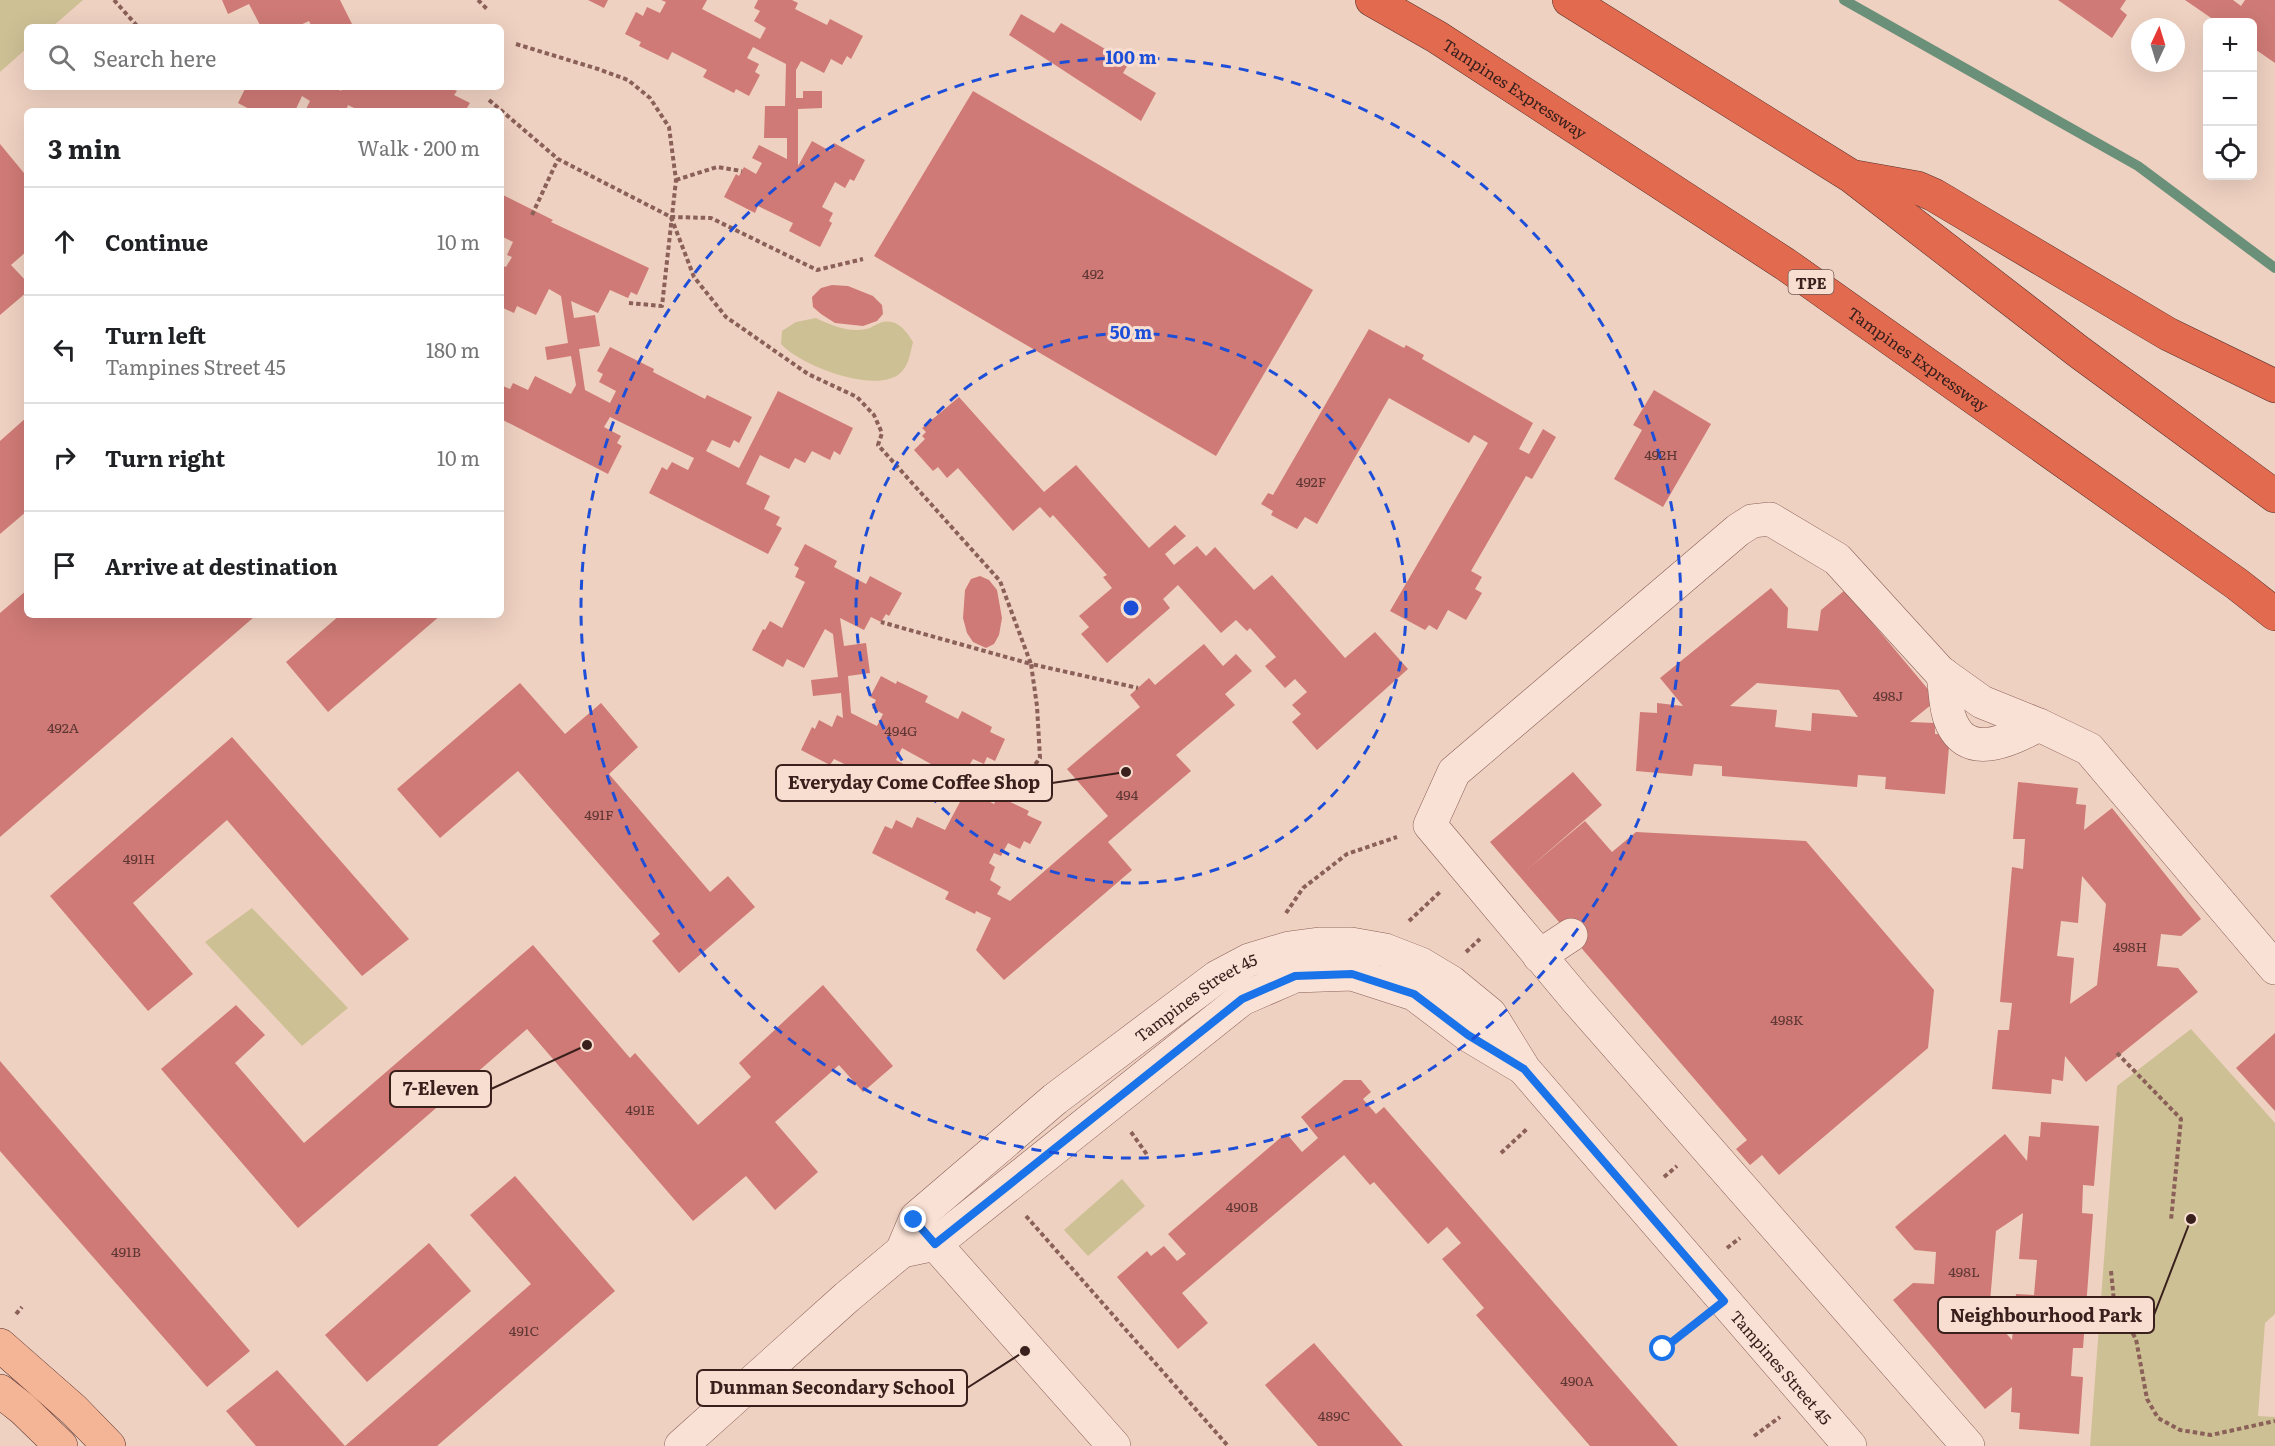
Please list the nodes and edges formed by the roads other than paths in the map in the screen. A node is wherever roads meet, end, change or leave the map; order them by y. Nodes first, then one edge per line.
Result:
1 (1372, 0) edge
2 (1569, 0) edge
3 (1851, 176) junction
4 (2275, 386) edge
5 (2275, 496) edge
6 (2275, 614) edge
7 (1571, 935) dead end
8 (1539, 956) junction
9 (2275, 968) edge
10 (1524, 1069) junction
11 (914, 1220) junction
12 (935, 1244) junction
13 (902, 1251) junction
14 (0, 1345) edge
15 (0, 1390) edge
16 (61, 1446) edge
17 (109, 1446) edge
18 (681, 1446) edge
19 (1114, 1446) edge
20 (1850, 1446) edge
21 (1968, 1446) edge

1 - 6 highway, Tampines Expressway / TPE
2 - 3 highway
3 - 4 highway
3 - 5 highway
7 - 8 street
8 - 9 street
8 - 21 street
10 - 11 street, Tampines Street 45
10 - 12 street, Tampines Street 45
10 - 20 street, Tampines Street 45
11 - 12 street
11 - 13 street, Tampines Street 45
12 - 13 street, Tampines Street 45
12 - 19 street
13 - 18 street, Tampines Street 45
14 - 17 main road
15 - 16 main road

